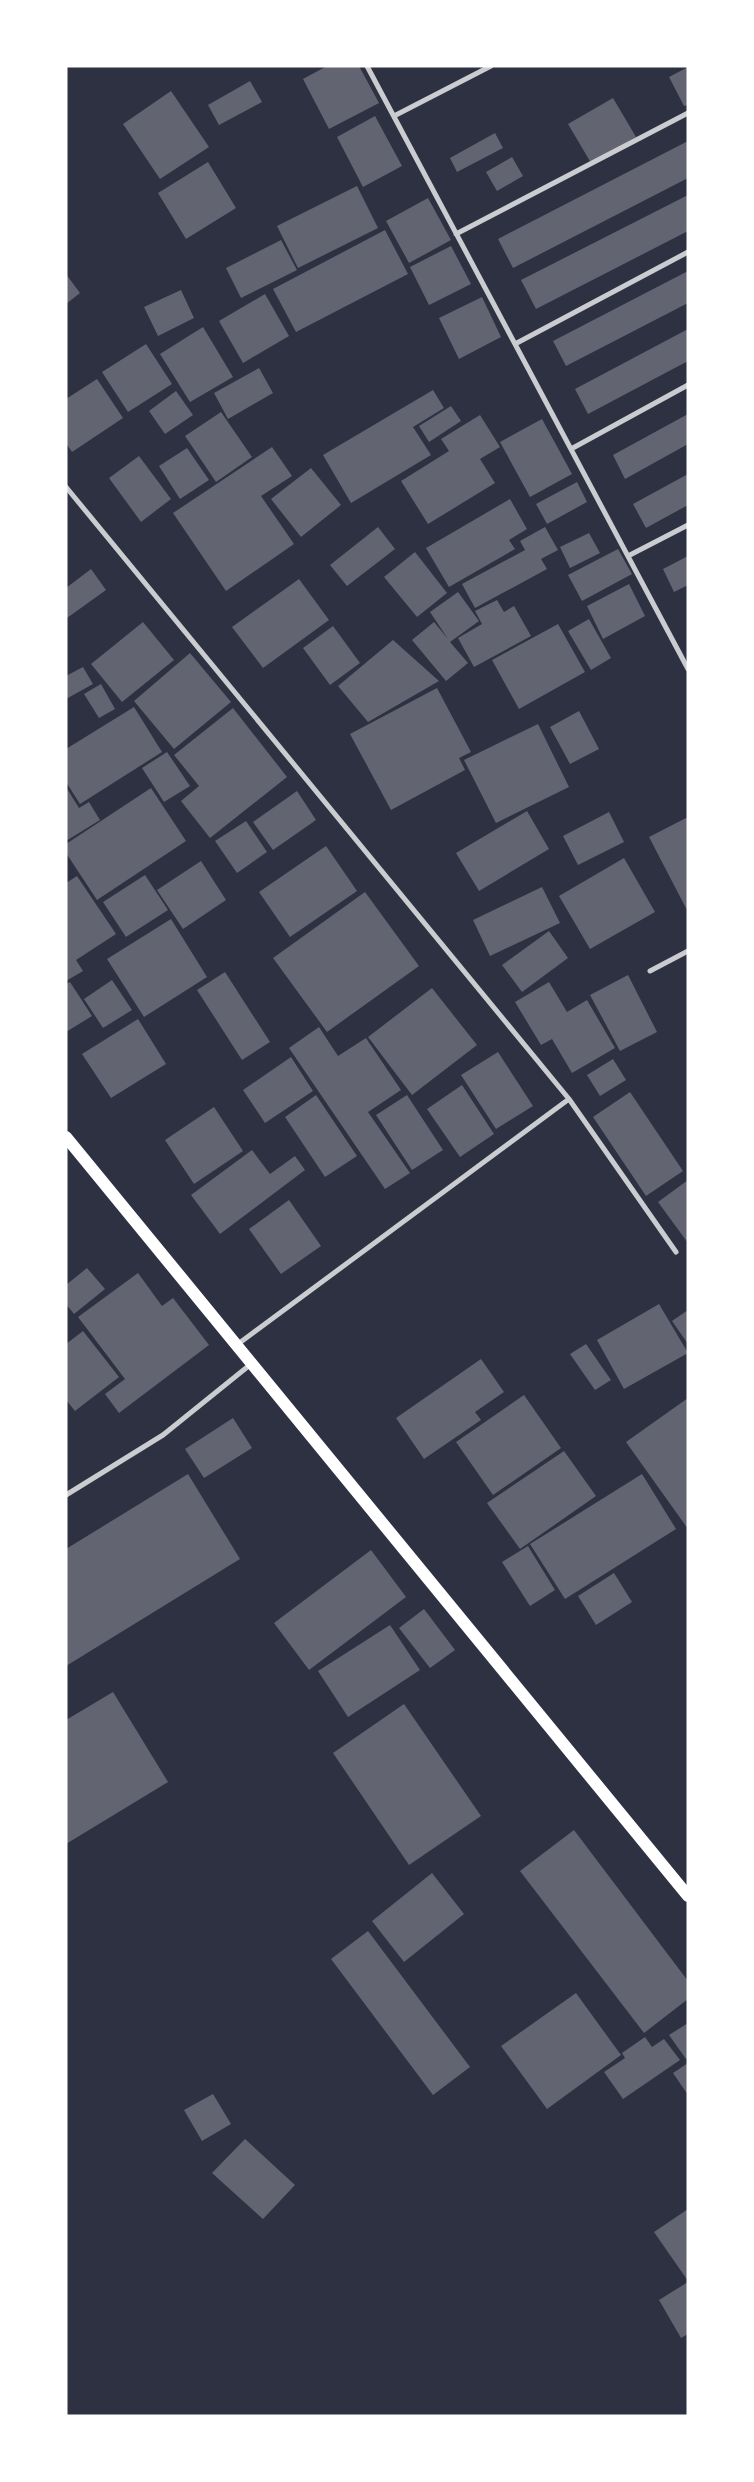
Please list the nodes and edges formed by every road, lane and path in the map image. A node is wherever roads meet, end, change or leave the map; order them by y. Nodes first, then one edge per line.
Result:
1 (368, 66) edge
2 (491, 66) edge
3 (688, 113) edge
4 (394, 116) junction
5 (456, 234) junction
6 (688, 252) edge
7 (515, 344) junction
8 (688, 385) edge
9 (571, 449) junction
10 (66, 487) edge
11 (688, 525) edge
12 (628, 556) junction
13 (687, 665) edge
14 (688, 951) edge
15 (650, 970) dead end
16 (568, 1099) junction
17 (66, 1137) edge
18 (676, 1252) dead end
19 (237, 1345) junction
20 (252, 1363) junction
21 (66, 1495) edge
22 (688, 1896) edge

1 - 4 street
2 - 4 street
3 - 5 street
4 - 5 street
5 - 7 street
6 - 7 street
7 - 9 street
8 - 9 street
9 - 12 street
10 - 16 street
11 - 12 street
12 - 13 street
14 - 15 street
16 - 18 street
16 - 19 street
17 - 19 main road
19 - 20 main road
20 - 21 street
20 - 22 main road

